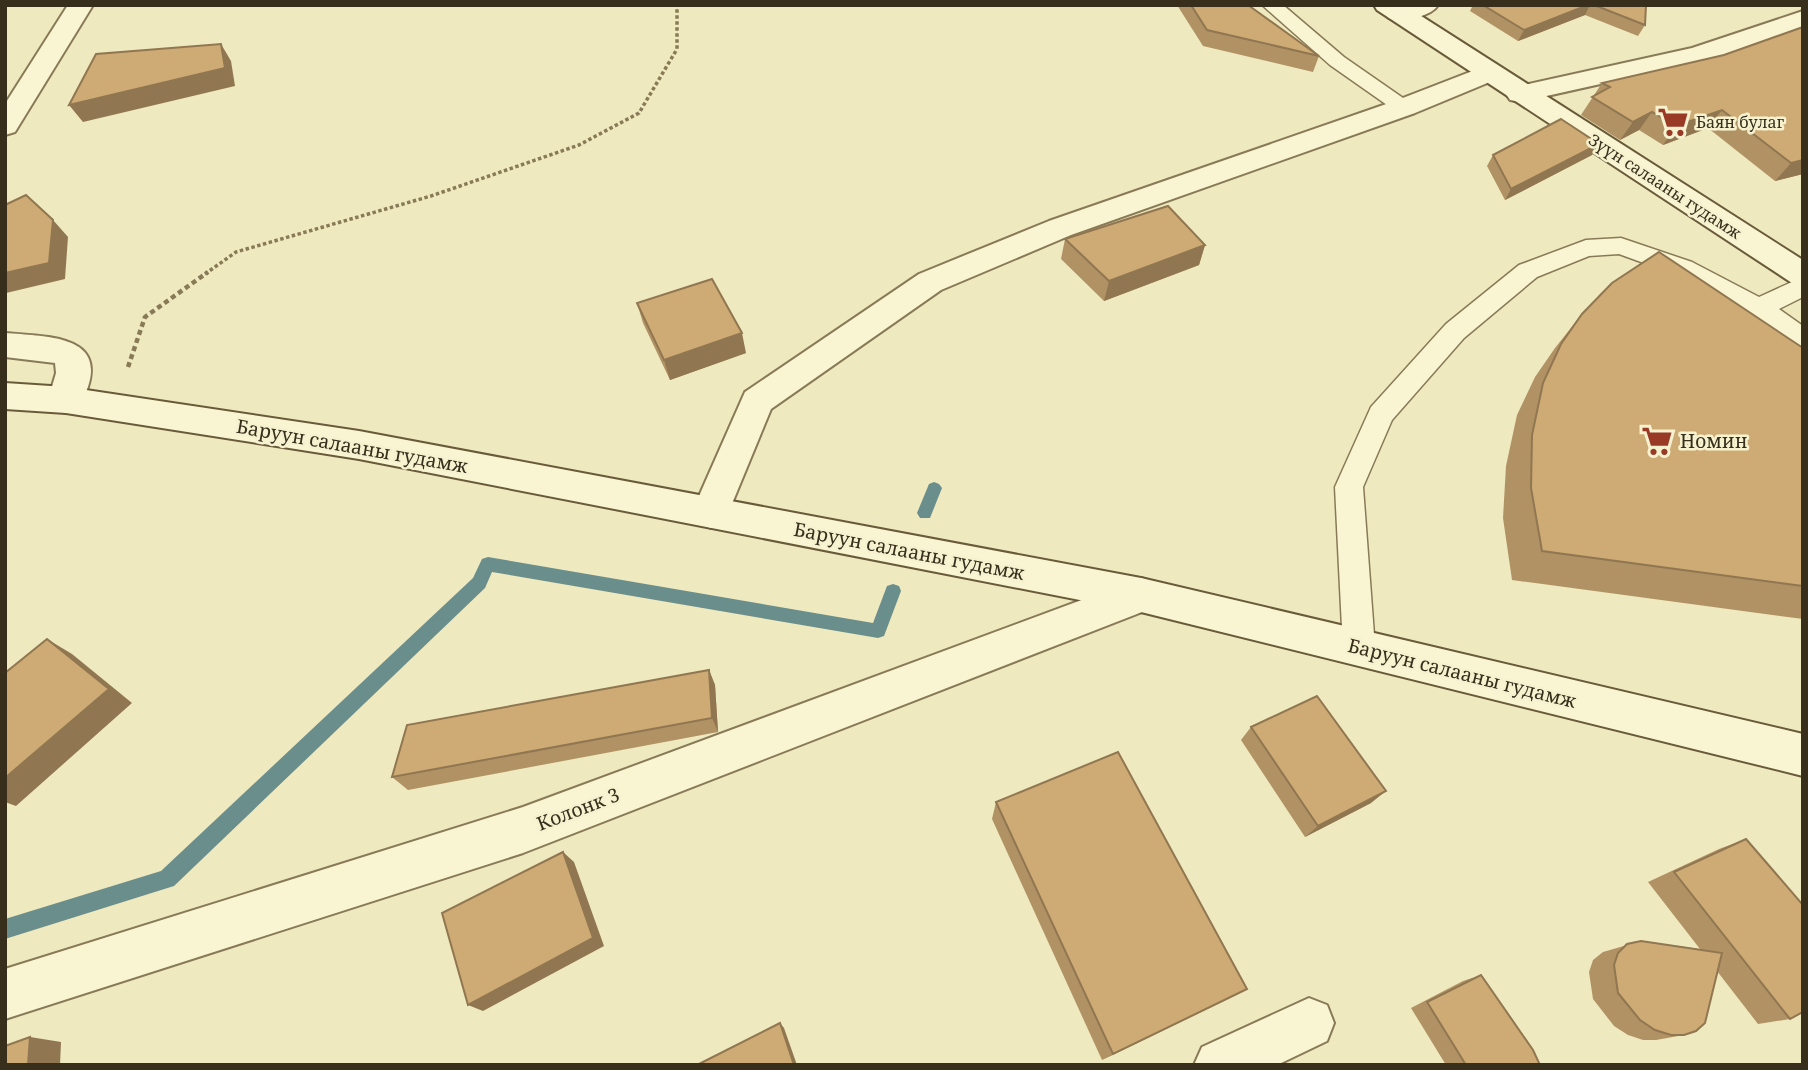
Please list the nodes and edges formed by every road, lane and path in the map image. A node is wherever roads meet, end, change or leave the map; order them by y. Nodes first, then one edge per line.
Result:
1 (81, 5) edge
2 (677, 5) edge
3 (1271, 5) edge
4 (1426, 5) edge
5 (1392, 9) edge
6 (1803, 19) edge
7 (1488, 73) junction
8 (1520, 93) junction
9 (1405, 107) junction
10 (5, 126) edge
11 (1803, 275) edge
12 (1803, 286) edge
13 (1759, 308) junction
14 (1803, 339) edge
15 (5, 345) edge
16 (5, 396) edge
17 (66, 400) junction
18 (114, 407) junction
19 (711, 512) junction
20 (1141, 595) junction
21 (1359, 648) junction
22 (1803, 755) edge
23 (5, 994) edge
24 (1309, 1023) dead end
25 (1220, 1065) edge

1 - 10 street
2 - 18 path
3 - 9 lane
4 - 5 street
5 - 7 street, Зүүн салааны гудамж
6 - 8 street
7 - 8 street, Зүүн салааны гудамж
7 - 9 street
8 - 11 street, Зүүн салааны гудамж
9 - 19 street
12 - 13 lane
13 - 14 lane
13 - 21 lane
15 - 17 street
16 - 17 street, Баруун салааны гудамж
17 - 18 street, Баруун салааны гудамж
18 - 19 street, Баруун салааны гудамж
19 - 20 street, Баруун салааны гудамж
20 - 21 street, Баруун салааны гудамж
20 - 23 street, Колонк 3
21 - 22 street, Баруун салааны гудамж
24 - 25 street

